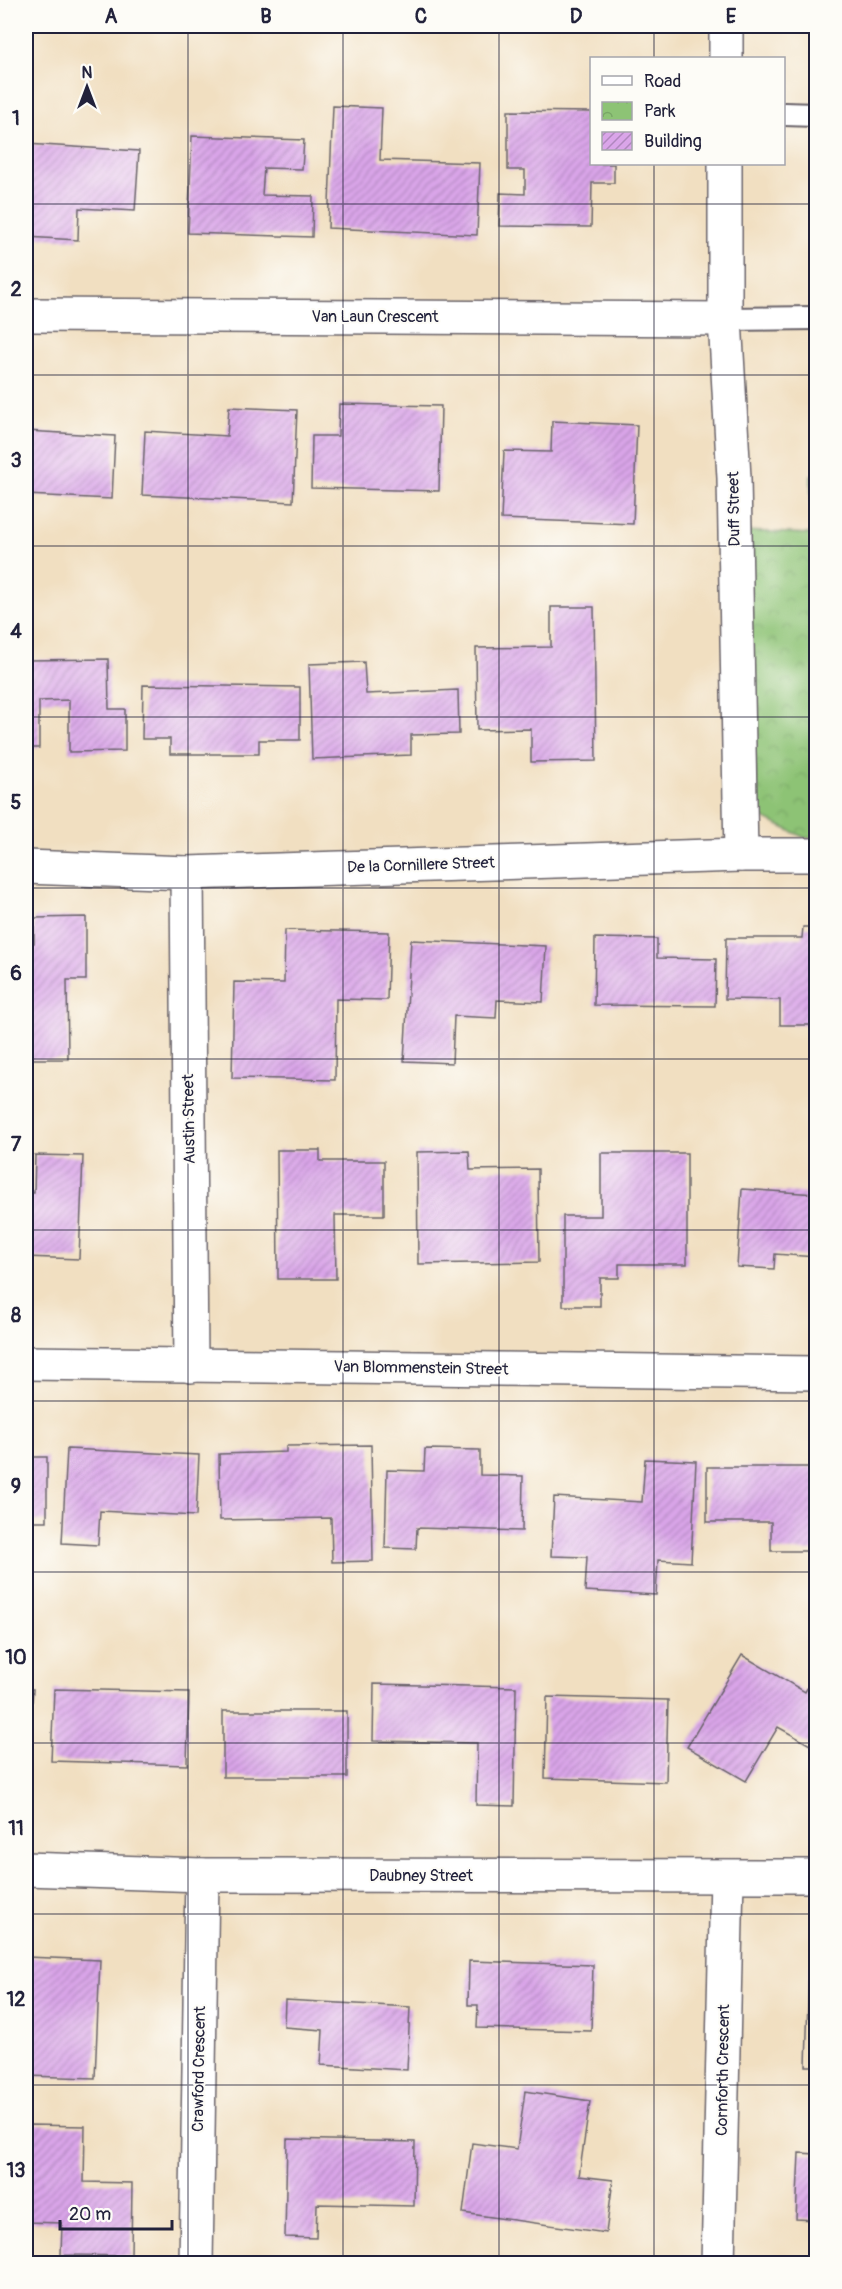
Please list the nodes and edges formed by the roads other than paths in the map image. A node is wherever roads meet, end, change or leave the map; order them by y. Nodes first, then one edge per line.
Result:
1 (726, 26) edge
2 (726, 57) edge
3 (785, 114) edge
4 (816, 115) edge
5 (725, 165) edge
6 (26, 315) edge
7 (816, 318) edge
8 (725, 319) junction
9 (741, 855) junction
10 (816, 855) edge
11 (26, 867) edge
12 (187, 873) junction
13 (26, 1363) edge
14 (191, 1366) junction
15 (816, 1373) edge
16 (26, 1869) edge
17 (202, 1875) junction
18 (816, 1876) edge
19 (727, 1877) junction
20 (196, 2264) edge
21 (718, 2264) edge

1 - 2 street
3 - 4 lane
5 - 8 street, Duff Street
6 - 8 street, Van Laun Crescent
7 - 8 lane
8 - 9 street, Duff Street
9 - 10 street, De la Cornillere Street
9 - 12 street, De la Cornillere Street
11 - 12 street, De la Cornillere Street
12 - 14 street, Austin Street
13 - 14 street, Van Blommenstein Street
14 - 15 street, Van Blommenstein Street
16 - 17 street, Daubney Street
17 - 19 street, Daubney Street
17 - 20 street, Crawford Crescent
18 - 19 street, Daubney Street
19 - 21 street, Cornforth Crescent

